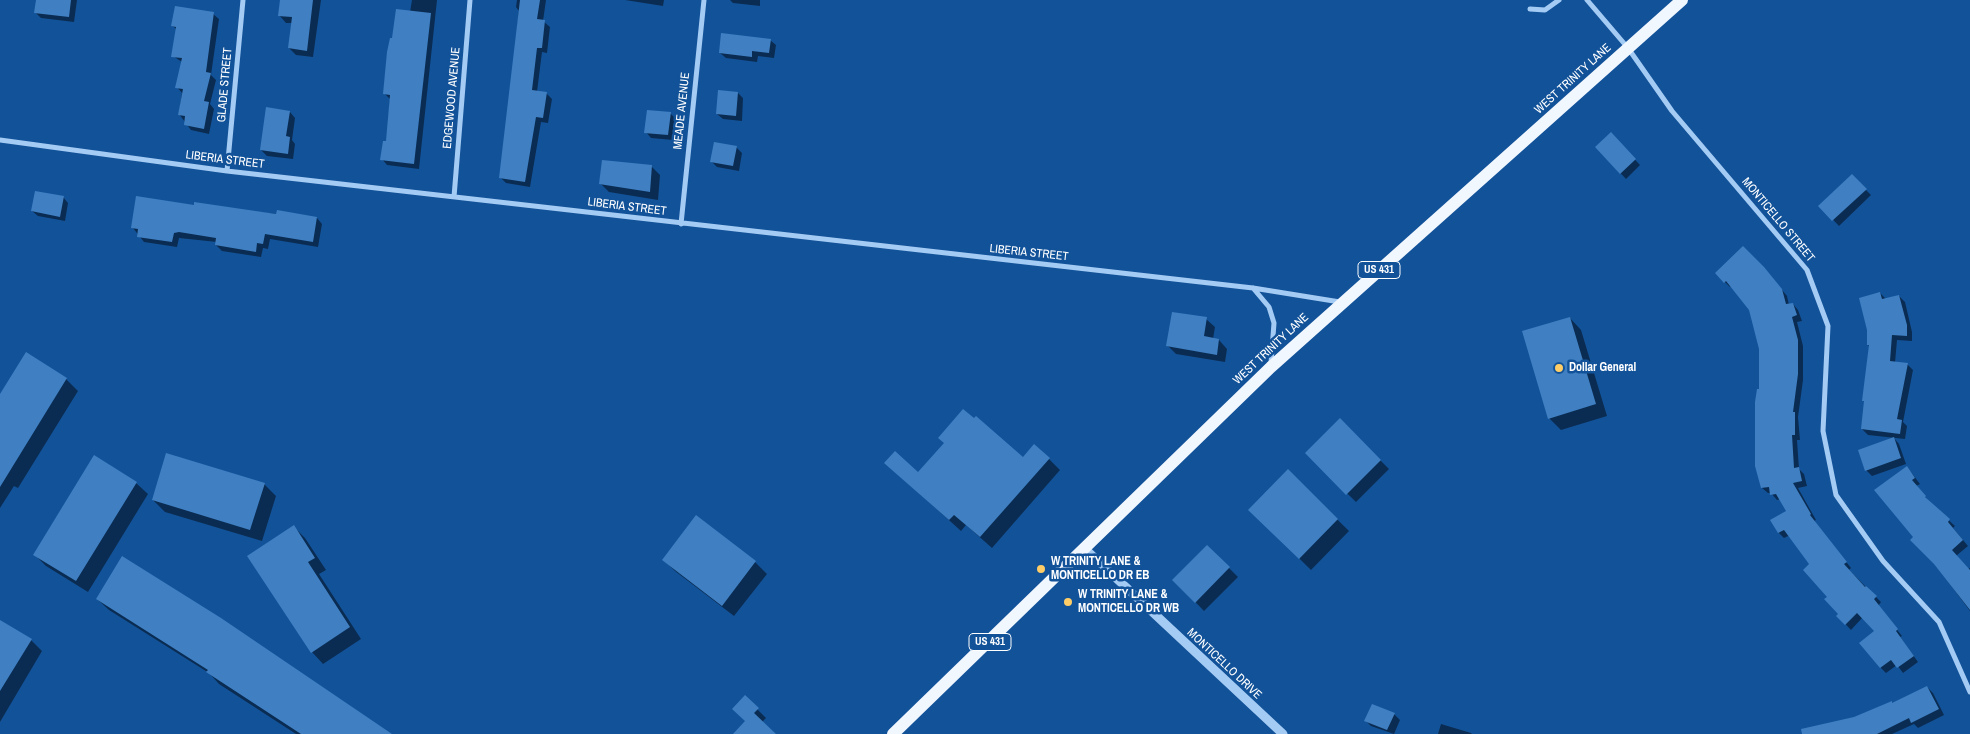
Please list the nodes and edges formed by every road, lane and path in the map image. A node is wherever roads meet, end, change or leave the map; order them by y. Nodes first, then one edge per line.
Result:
1 (243, 0) edge
2 (470, 0) edge
3 (704, 0) edge
4 (1559, 0) edge
5 (1587, 0) edge
6 (1682, 0) edge
7 (1530, 9) dead end
8 (1628, 48) junction
9 (0, 140) edge
10 (227, 172) junction
11 (454, 198) junction
12 (681, 224) junction
13 (1253, 288) junction
14 (1342, 303) junction
15 (1271, 366) junction
16 (1084, 548) junction
17 (1970, 692) edge
18 (893, 734) edge
19 (1283, 734) edge

1 - 10 street, GLADE STREET
2 - 11 street, EDGEWOOD AVENUE
3 - 12 street, MEADE AVENUE
4 - 7 street
5 - 8 street, MONTICELLO STREET
6 - 8 main road, WEST TRINITY LANE / US 431
8 - 14 main road, WEST TRINITY LANE / US 431
8 - 17 street, MONTICELLO STREET
9 - 10 street, LIBERIA STREET
10 - 11 street, LIBERIA STREET
11 - 12 street, LIBERIA STREET
12 - 13 street, LIBERIA STREET
13 - 14 street, LIBERIA STREET
13 - 15 street
14 - 15 main road, WEST TRINITY LANE / US 431
15 - 16 main road, WEST TRINITY LANE / US 431
16 - 18 main road, WEST TRINITY LANE / US 431
16 - 19 street, MONTICELLO DRIVE

